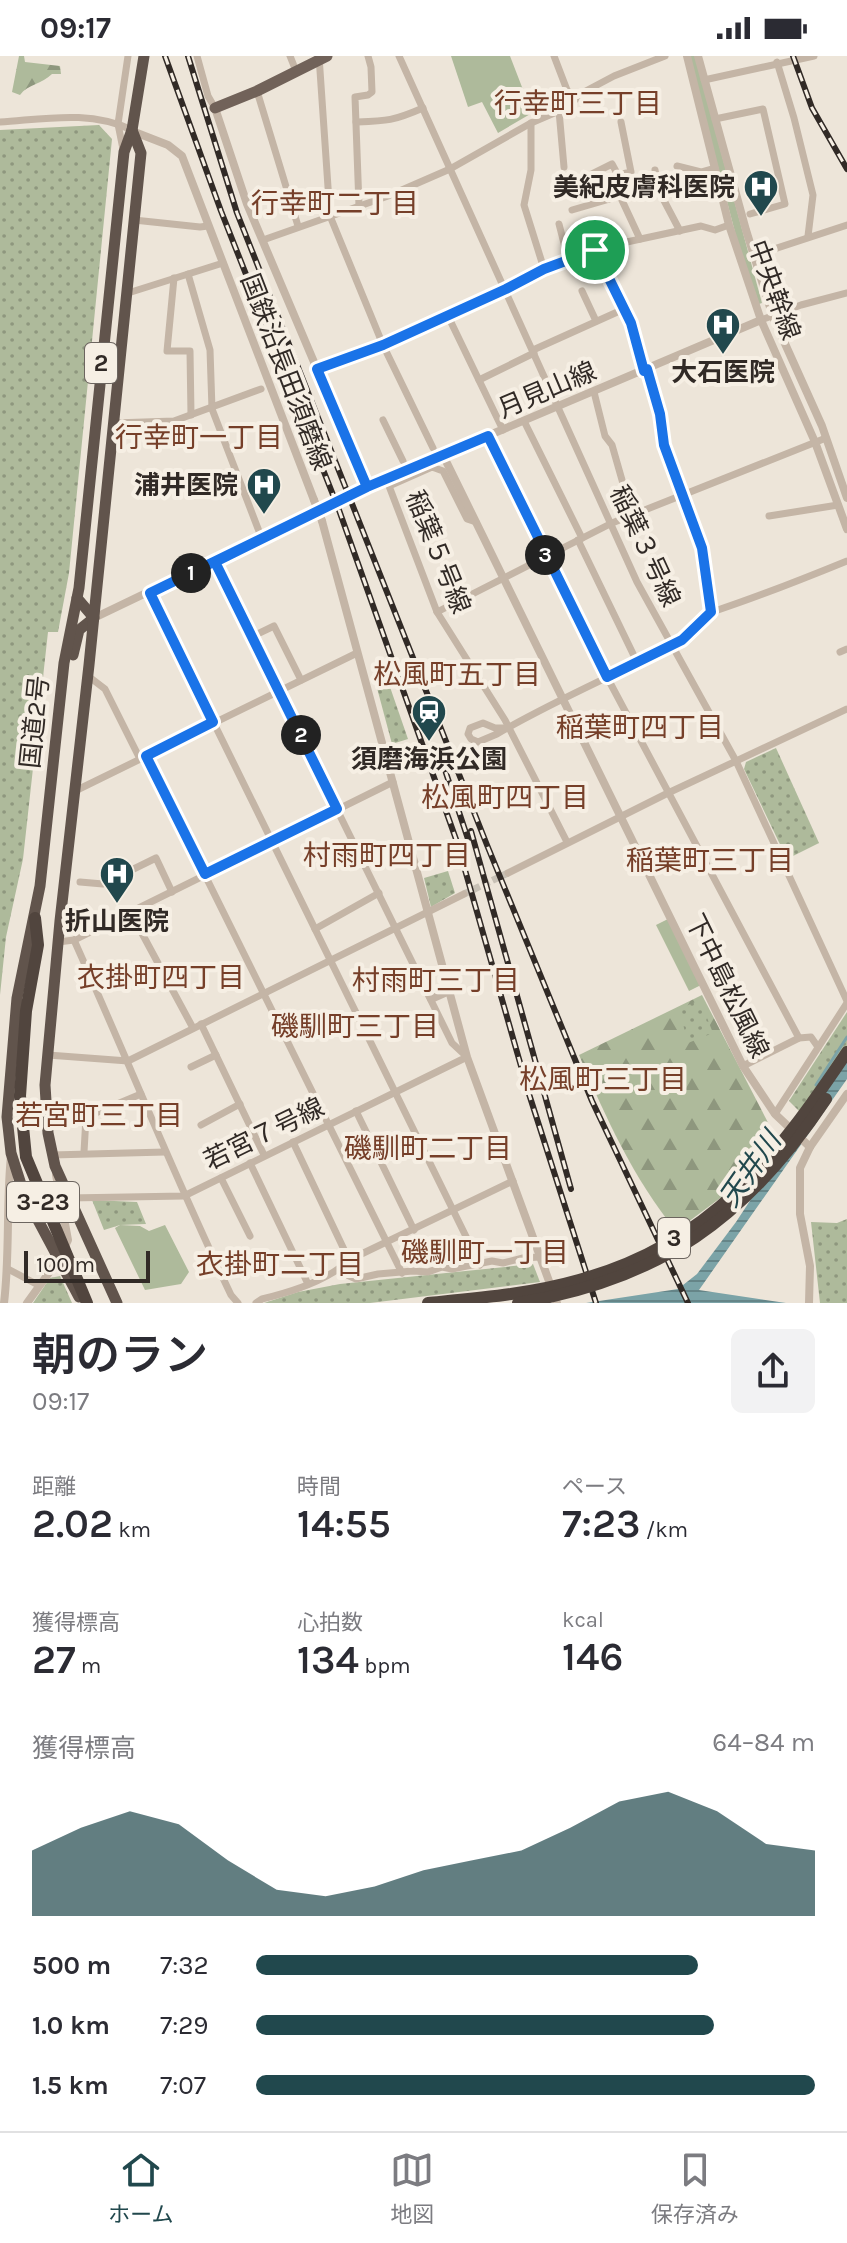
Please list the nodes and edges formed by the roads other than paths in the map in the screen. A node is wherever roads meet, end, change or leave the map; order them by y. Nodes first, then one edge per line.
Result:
1 (128, 56) edge
2 (144, 56) edge
3 (197, 56) edge
4 (290, 56) edge
5 (368, 56) edge
6 (399, 56) edge
7 (554, 56) edge
8 (665, 56) edge
9 (687, 56) edge
10 (698, 56) edge
11 (814, 56) edge
12 (322, 57) edge
13 (777, 62) junction
14 (296, 71) junction
15 (704, 80) junction
16 (257, 91) junction
17 (575, 100) junction
18 (215, 108) junction
19 (423, 108) junction
20 (559, 111) junction
21 (715, 119) junction
22 (0, 122) edge
23 (356, 122) junction
24 (621, 122) dead end
25 (531, 123) junction
26 (118, 124) junction
27 (132, 130) junction
28 (124, 152) junction
29 (677, 166) dead end
30 (564, 167) dead end
31 (715, 168) junction
32 (450, 169) junction
33 (655, 170) dead end
34 (618, 175) junction
35 (574, 183) dead end
36 (620, 196) junction
37 (359, 206) junction
38 (572, 210) dead end
39 (750, 214) dead end
40 (330, 216) junction
41 (134, 220) junction
42 (559, 224) dead end
43 (729, 225) junction
44 (847, 225) edge
45 (208, 226) junction
46 (298, 226) junction
47 (680, 231) junction
48 (808, 236) junction
49 (640, 239) junction
50 (263, 240) junction
51 (595, 250) junction
52 (762, 253) dead end
53 (568, 259) junction
54 (223, 263) junction
55 (544, 269) junction
56 (188, 274) junction
57 (174, 278) junction
58 (506, 289) junction
59 (582, 291) dead end
60 (128, 293) junction
61 (847, 293) edge
62 (624, 309) junction
63 (448, 316) junction
64 (773, 317) junction
65 (761, 320) junction
66 (596, 321) junction
67 (383, 345) junction
68 (534, 351) junction
69 (317, 369) junction
70 (646, 370) junction
71 (479, 380) junction
72 (261, 389) dead end
73 (594, 392) junction
74 (558, 408) junction
75 (212, 409) junction
76 (191, 415) junction
77 (383, 420) dead end
78 (524, 421) junction
79 (114, 423) junction
80 (503, 430) junction
81 (488, 436) junction
82 (826, 438) junction
83 (815, 442) junction
84 (433, 448) dead end
85 (443, 455) junction
86 (403, 461) dead end
87 (367, 487) junction
88 (682, 497) junction
89 (847, 498) edge
90 (838, 505) junction
91 (632, 515) junction
92 (769, 516) dead end
93 (476, 522) junction
94 (612, 523) junction
95 (847, 529) edge
96 (262, 539) junction
97 (580, 539) junction
98 (546, 557) junction
99 (847, 561) edge
100 (215, 562) junction
101 (504, 579) junction
102 (150, 593) junction
103 (77, 598) junction
104 (437, 612) junction
105 (711, 612) junction
106 (94, 618) junction
107 (253, 636) junction
108 (672, 645) junction
109 (357, 653) junction
110 (637, 662) junction
111 (88, 676) junction
112 (607, 677) junction
113 (301, 680) junction
114 (279, 691) junction
115 (563, 699) junction
116 (847, 709) edge
117 (213, 722) junction
118 (509, 728) junction
119 (143, 758) junction
120 (53, 759) junction
121 (736, 761) junction
122 (393, 782) junction
123 (74, 792) junction
124 (668, 793) junction
125 (337, 809) junction
126 (620, 817) junction
127 (273, 841) junction
128 (567, 842) junction
129 (508, 873) tunnel mouth
130 (205, 874) junction
131 (80, 882) dead end
132 (172, 892) junction
133 (379, 893) junction
134 (464, 894) tunnel mouth
135 (131, 913) junction
136 (428, 913) junction
137 (35, 918) junction
138 (397, 928) junction
139 (315, 929) junction
140 (74, 940) junction
141 (58, 942) junction
142 (330, 960) junction
143 (449, 991) junction
144 (264, 994) junction
145 (431, 999) junction
146 (847, 1002) edge
147 (197, 1026) junction
148 (799, 1038) junction
149 (818, 1047) junction
150 (847, 1052) edge
151 (48, 1055) junction
152 (216, 1055) junction
153 (467, 1057) junction
154 (128, 1061) junction
155 (743, 1066) junction
156 (847, 1066) edge
157 (191, 1067) dead end
158 (396, 1090) junction
159 (141, 1094) junction
160 (847, 1094) edge
161 (240, 1104) junction
162 (356, 1111) junction
163 (775, 1114) junction
164 (201, 1125) dead end
165 (329, 1125) junction
166 (293, 1142) junction
167 (808, 1146) junction
168 (84, 1152) junction
169 (165, 1152) junction
170 (11, 1153) junction
171 (264, 1155) junction
172 (54, 1160) junction
173 (250, 1163) junction
174 (221, 1178) junction
175 (513, 1181) junction
176 (184, 1196) junction
177 (68, 1198) junction
178 (455, 1210) junction
179 (414, 1230) junction
180 (250, 1236) dead end
181 (387, 1242) junction
182 (540, 1257) junction
183 (59, 1259) junction
184 (349, 1260) junction
185 (480, 1265) junction
186 (8, 1269) junction
187 (338, 1271) junction
188 (402, 1273) junction
189 (308, 1284) junction
190 (38, 1285) junction
191 (4, 1303) edge
192 (27, 1303) edge
193 (85, 1303) edge
194 (117, 1303) edge
195 (238, 1303) edge
196 (256, 1303) edge
197 (428, 1303) edge
198 (518, 1303) edge
199 (557, 1303) edge
200 (809, 1303) edge

1 - 26 street
2 - 27 highway, 国道2号 / 2
3 - 18 street
4 - 14 street
5 - 23 street
6 - 19 street, 稲葉３号線
7 - 17 street
8 - 17 street
9 - 31 street, 中央幹線
10 - 15 street, 中央幹線
11 - 13 street
12 - 14 main road
12 - 40 street
13 - 15 street
13 - 48 street
14 - 16 main road
15 - 21 street, 中央幹線
16 - 18 main road
16 - 46 street
17 - 20 street
18 - 50 street
19 - 23 street
19 - 32 street, 稲葉３号線
20 - 25 street
20 - 30 street
21 - 39 street
21 - 64 street, 中央幹線
22 - 26 street
23 - 37 street
24 - 34 street
25 - 32 street
25 - 55 street
26 - 27 street
26 - 28 street
27 - 28 highway, 国道2号 / 2
27 - 41 highway, 国道2号 / 2
27 - 45 street, 国鉄沿長田須磨線
28 - 103 highway, 国道2号 / 2
29 - 31 street
31 - 43 street, 中央幹線
32 - 37 street
32 - 58 street, 稲葉３号線
33 - 47 street
34 - 35 street
34 - 36 street
36 - 38 street
36 - 49 street
37 - 40 street
40 - 46 street
40 - 67 street
41 - 45 street
41 - 60 highway, 国道2号 / 2
42 - 53 street
43 - 47 street
43 - 65 street, 中央幹線
44 - 48 street
45 - 54 street, 国鉄沿長田須磨線
46 - 50 street
47 - 49 street
48 - 52 street
49 - 51 street
50 - 69 street
51 - 53 street
51 - 62 street
53 - 55 street
54 - 56 street
54 - 109 street, 国鉄沿長田須磨線, bridge
55 - 58 street
56 - 57 street
56 - 75 street
57 - 60 street
57 - 76 street
58 - 63 street
58 - 68 street, 稲葉３号線
59 - 66 street
60 - 79 highway, 国道2号 / 2
61 - 64 street, 月見山線
62 - 66 street
62 - 70 street
63 - 67 street
63 - 71 street
64 - 65 street, 月見山線
64 - 82 street, 中央幹線
65 - 70 street, 月見山線
65 - 83 street, 中央幹線
66 - 68 street
67 - 69 street
67 - 84 street
68 - 71 street
68 - 74 street, 稲葉３号線
69 - 87 street
70 - 73 street, 月見山線
70 - 88 street
71 - 80 street
72 - 75 street
73 - 74 street, 月見山線
73 - 91 street
74 - 78 street, 月見山線
74 - 94 street, 稲葉３号線
75 - 76 street
75 - 96 street
76 - 79 street
77 - 86 street
78 - 80 street, 月見山線
78 - 97 street
79 - 106 highway, 国道2号 / 2
80 - 81 street, 月見山線
81 - 85 street, 月見山線
81 - 98 street
82 - 83 street
82 - 89 street, 中央幹線
83 - 88 street
83 - 90 street, 中央幹線
85 - 87 street, 月見山線
85 - 93 street, 下中島松風線
87 - 96 street, 月見山線
88 - 91 street
88 - 105 street
90 - 92 street
90 - 95 street, 中央幹線
91 - 94 street
93 - 101 street, 下中島松風線
93 - 104 street, 稲葉５号線
94 - 97 street
94 - 108 street, 稲葉３号線
96 - 100 street, 月見山線
97 - 98 street
97 - 110 street
98 - 101 street
98 - 112 street
99 - 105 street
100 - 102 street, 月見山線
100 - 107 street
101 - 104 street
101 - 115 street, 下中島松風線
102 - 106 street, 月見山線
102 - 117 street
103 - 106 highway
103 - 120 highway, 国道2号 / 2
104 - 118 street, 稲葉５号線
105 - 108 street
106 - 111 highway, 国道2号 / 2
106 - 120 highway, 2
107 - 113 street
107 - 114 street
108 - 110 street
108 - 121 street, 稲葉３号線
109 - 113 street
109 - 122 street, 国鉄沿長田須磨線
110 - 112 street
111 - 119 street
111 - 123 highway, 国道2号 / 2
112 - 115 street
112 - 124 street
113 - 114 street
114 - 117 street
114 - 125 street
115 - 118 street
115 - 126 street, 下中島松風線
116 - 121 street
117 - 119 street
117 - 127 street
118 - 118 street
118 - 128 street, 稲葉５号線
119 - 123 street
119 - 130 street
120 - 137 highway, 国道2号 / 2
121 - 124 street
121 - 146 street, 稲葉３号線
122 - 125 street
122 - 136 street, 国鉄沿長田須磨線
123 - 141 highway, 国道2号 / 2
124 - 126 street
124 - 148 street
125 - 127 street
125 - 133 street
126 - 128 street
126 - 155 street, 下中島松風線
127 - 130 street
127 - 139 street
128 - 129 street
130 - 132 street
130 - 144 street
131 - 132 street
132 - 135 street
133 - 138 street
133 - 139 street
134 - 136 street
135 - 140 street
135 - 147 street
136 - 138 street
136 - 143 street, 国鉄沿長田須磨線
137 - 170 highway, 国道2号 / 2
137 - 193 highway, 3-23, bridge
138 - 142 street
138 - 145 street
139 - 142 street
140 - 141 street
140 - 154 street
141 - 151 highway, 国道2号 / 2
142 - 144 street
142 - 158 street
143 - 145 street
143 - 153 street, 国鉄沿長田須磨線
144 - 147 street
144 - 165 street
145 - 153 street
146 - 149 street
147 - 152 street
147 - 154 street
148 - 149 street
148 - 155 street
149 - 163 street
150 - 197 highway, 3, bridge
151 - 154 street
151 - 172 highway, 国道2号 / 2
152 - 157 street
152 - 161 street
153 - 158 street, 若宮７号線
153 - 175 street, 国鉄沿長田須磨線
154 - 159 street
155 - 163 street, 下中島松風線
156 - 198 highway, 3, bridge
158 - 162 street, 若宮７号線
158 - 178 street
159 - 168 street
159 - 169 street
160 - 167 street
161 - 164 street
161 - 171 street
162 - 165 street, 若宮７号線
162 - 179 street
163 - 167 street, 下中島松風線, bridge
165 - 166 street, 若宮７号線
165 - 181 street
166 - 171 street, 若宮７号線
166 - 184 street
167 - 200 street
168 - 169 street
168 - 172 street
169 - 176 street
170 - 183 highway, 国道2号 / 2
170 - 186 street
171 - 173 street, 若宮７号線
172 - 177 highway, 国道2号 / 2
172 - 183 street
173 - 174 street, 若宮７号線
173 - 189 street
174 - 176 street, 若宮７号線
174 - 180 street
175 - 178 street
175 - 182 street, 国鉄沿長田須磨線
176 - 177 street, 若宮７号線
176 - 195 street
177 - 194 highway, 国道2号 / 2
178 - 179 street
178 - 185 street
179 - 181 street
181 - 184 street
181 - 188 street
182 - 185 street
182 - 199 street, 国鉄沿長田須磨線
183 - 190 street
183 - 193 highway, 国道2号 / 2
184 - 187 street
185 - 188 street
186 - 190 street
186 - 191 street
187 - 188 street
187 - 189 street
189 - 196 street
190 - 192 street

